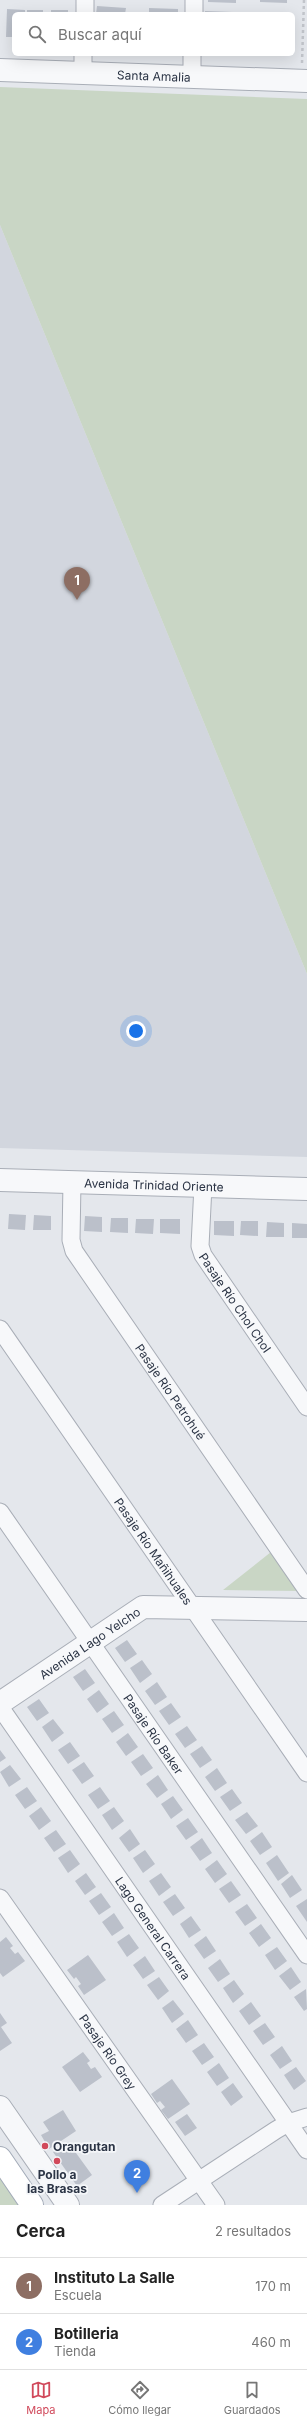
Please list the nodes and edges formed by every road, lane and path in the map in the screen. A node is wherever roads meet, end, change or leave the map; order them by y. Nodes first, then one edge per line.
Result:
1 (85, 0) edge
2 (194, 0) edge
3 (304, 0) edge
4 (85, 12) edge
5 (194, 12) edge
6 (192, 56) edge
7 (83, 63) edge
8 (0, 70) edge
9 (304, 73) edge
10 (192, 77) junction
11 (0, 1180) edge
12 (72, 1182) junction
13 (203, 1186) junction
14 (307, 1189) edge
15 (0, 1329) edge
16 (307, 1407) edge
17 (0, 1512) edge
18 (307, 1590) edge
19 (192, 1606) junction
20 (307, 1610) edge
21 (90, 1642) junction
22 (0, 1703) edge
23 (0, 1707) edge
24 (307, 1773) edge
25 (0, 1898) edge
26 (307, 1955) edge
27 (0, 2107) edge
28 (307, 2117) edge
29 (288, 2123) junction
30 (307, 2150) edge
31 (0, 2158) edge
32 (199, 2180) junction
33 (32, 2205) edge
34 (68, 2205) edge
35 (162, 2205) edge
36 (216, 2205) edge

1 - 4 street
2 - 5 street
3 - 9 path
6 - 10 street
7 - 8 street, Santa Amalia
7 - 10 street, Santa Amalia
9 - 10 street, Santa Amalia
11 - 12 street, Avenida Trinidad Oriente
12 - 13 street, Avenida Trinidad Oriente
12 - 18 street, Pasaje Río Petrohué
13 - 14 street, Avenida Trinidad Oriente
13 - 16 street, Pasaje Río Chol Chol
15 - 19 street, Pasaje Río Mañihuales
17 - 21 street, Pasaje Río Baker
19 - 20 street, Avenida Lago Yelcho
19 - 21 street, Avenida Lago Yelcho
19 - 24 street, Pasaje Río Mañihuales
21 - 22 street, Avenida Lago Yelcho
21 - 26 street, Pasaje Río Baker
23 - 29 street, Lago General Carrera
25 - 32 street, Pasaje Río Grey
27 - 34 street
28 - 29 street
29 - 30 street, Lago General Carrera
29 - 32 street
31 - 33 main road
32 - 35 street
32 - 36 street, Pasaje Río Grey

